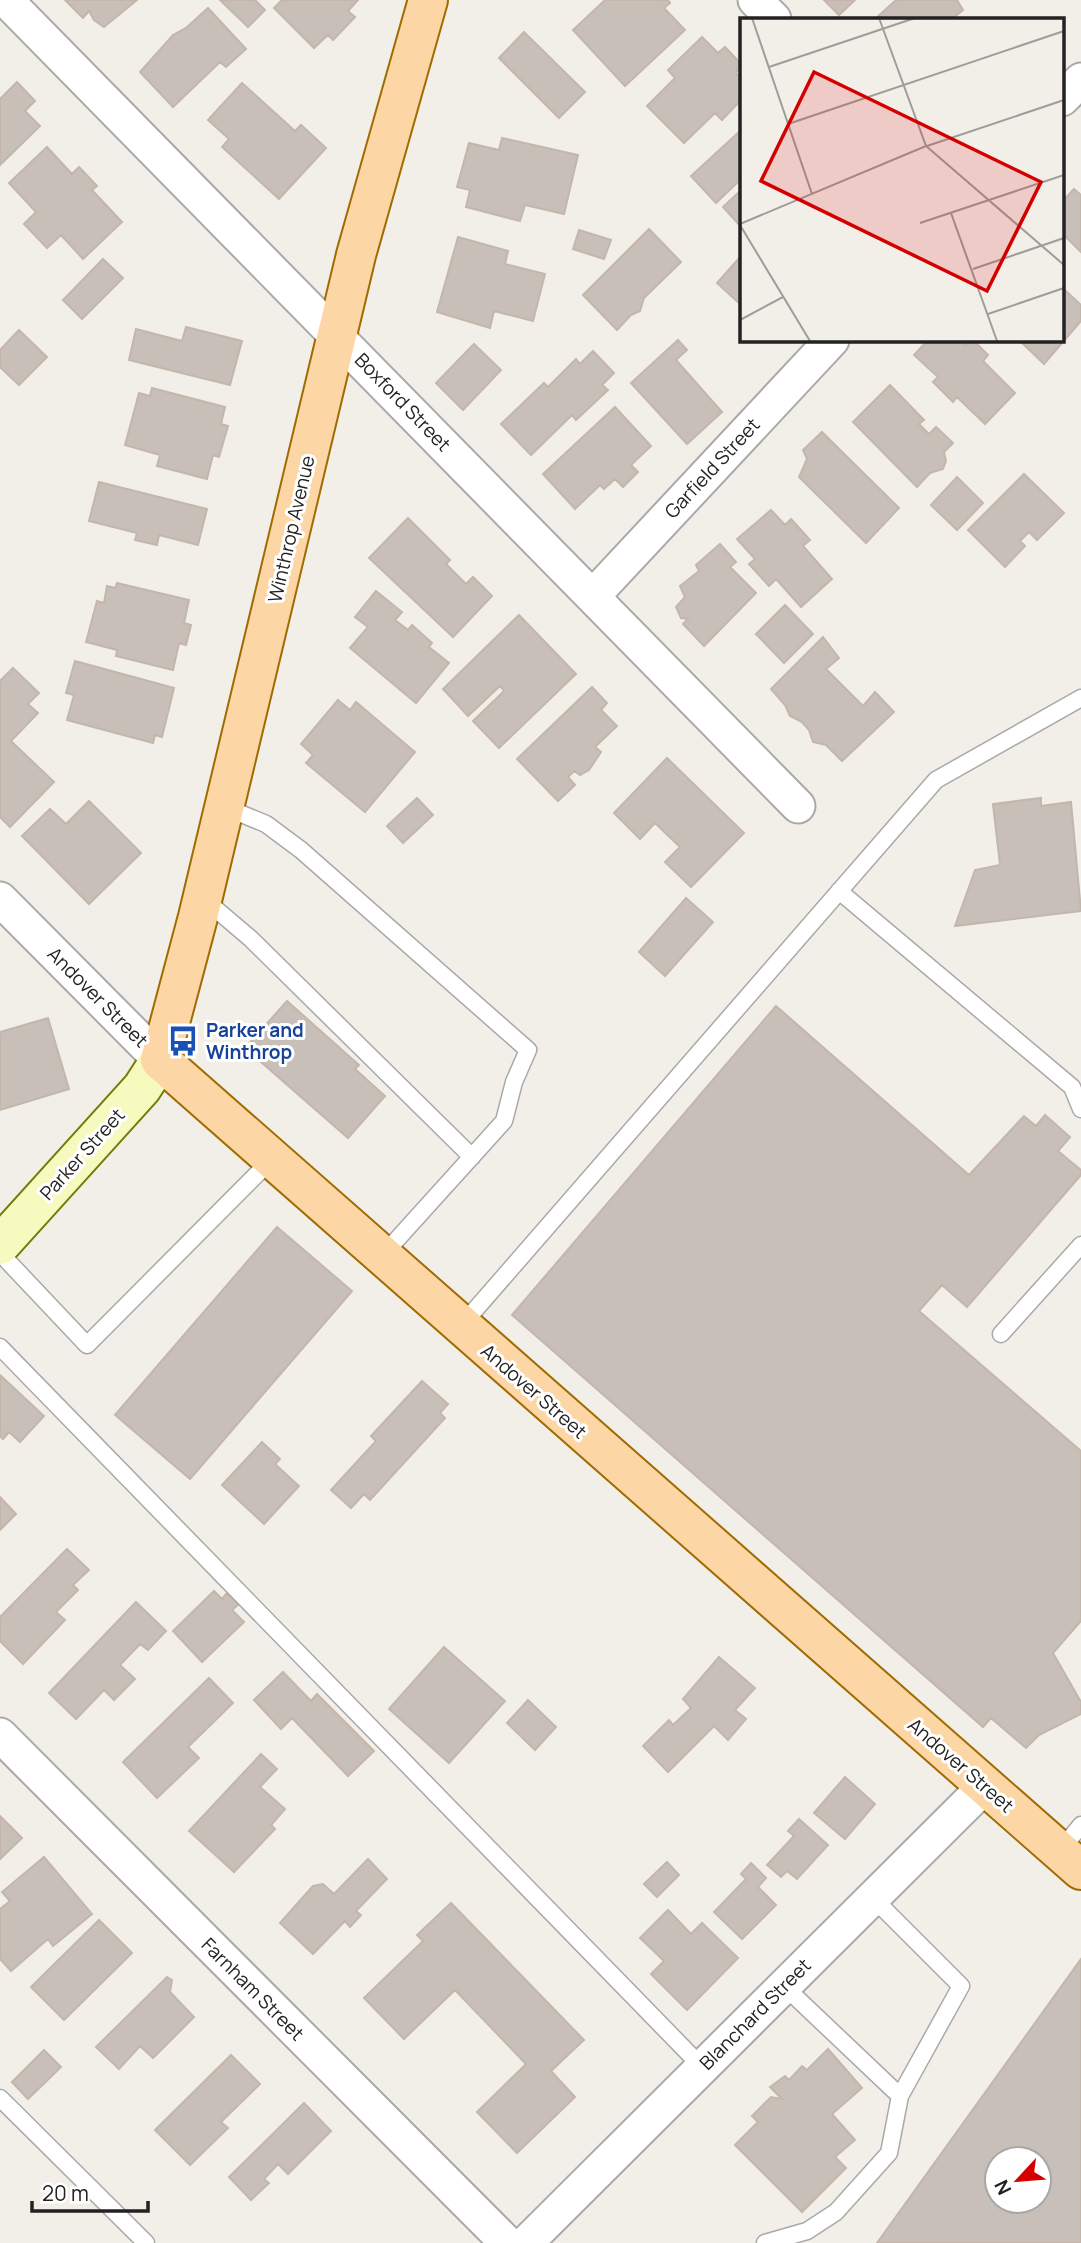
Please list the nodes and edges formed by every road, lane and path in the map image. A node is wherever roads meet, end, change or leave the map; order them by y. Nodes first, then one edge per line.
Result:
1 (6, 0) edge
2 (428, 0) edge
3 (755, 0) edge
4 (773, 18) edge
5 (1081, 80) edge
6 (1064, 97) edge
7 (337, 334) junction
8 (831, 341) edge
9 (593, 596) junction
10 (1081, 698) edge
11 (224, 806) junction
12 (798, 806) dead end
13 (839, 891) junction
14 (202, 897) junction
15 (0, 899) edge
16 (160, 1060) junction
17 (1081, 1109) edge
18 (472, 1157) junction
19 (272, 1159) junction
20 (0, 1245) edge
21 (1081, 1245) edge
22 (0, 1253) edge
23 (382, 1256) junction
24 (461, 1326) junction
25 (1001, 1334) dead end
26 (0, 1347) edge
27 (0, 1735) edge
28 (985, 1786) junction
29 (1074, 1849) edge
30 (873, 1898) junction
31 (784, 1986) junction
32 (702, 2067) junction
33 (900, 2096) junction
34 (0, 2098) edge
35 (146, 2243) edge
36 (507, 2243) edge
37 (526, 2243) edge
38 (765, 2243) edge

1 - 7 street, Boxford Street
2 - 7 main road, Winthrop Avenue
3 - 4 street
5 - 6 street
7 - 9 street, Boxford Street
7 - 11 main road, Winthrop Avenue
8 - 9 street, Garfield Street
9 - 12 street, Boxford Street
10 - 13 lane
11 - 14 main road, Winthrop Avenue
11 - 18 lane
13 - 17 lane
13 - 24 lane
14 - 16 main road, Winthrop Avenue
14 - 18 lane
15 - 16 street, Andover Street
16 - 19 main road, Andover Street
16 - 20 main road, Parker Street
18 - 23 lane
19 - 22 lane
19 - 23 main road, Andover Street
21 - 25 lane
23 - 24 main road, Andover Street
24 - 28 main road, Andover Street
26 - 32 lane
27 - 36 street, Farnham Street
28 - 29 main road, Andover Street
28 - 30 street, Blanchard Street
30 - 31 street, Blanchard Street
30 - 33 lane
31 - 32 street, Blanchard Street
31 - 33 lane
32 - 37 street, Blanchard Street
33 - 38 lane
34 - 35 lane

